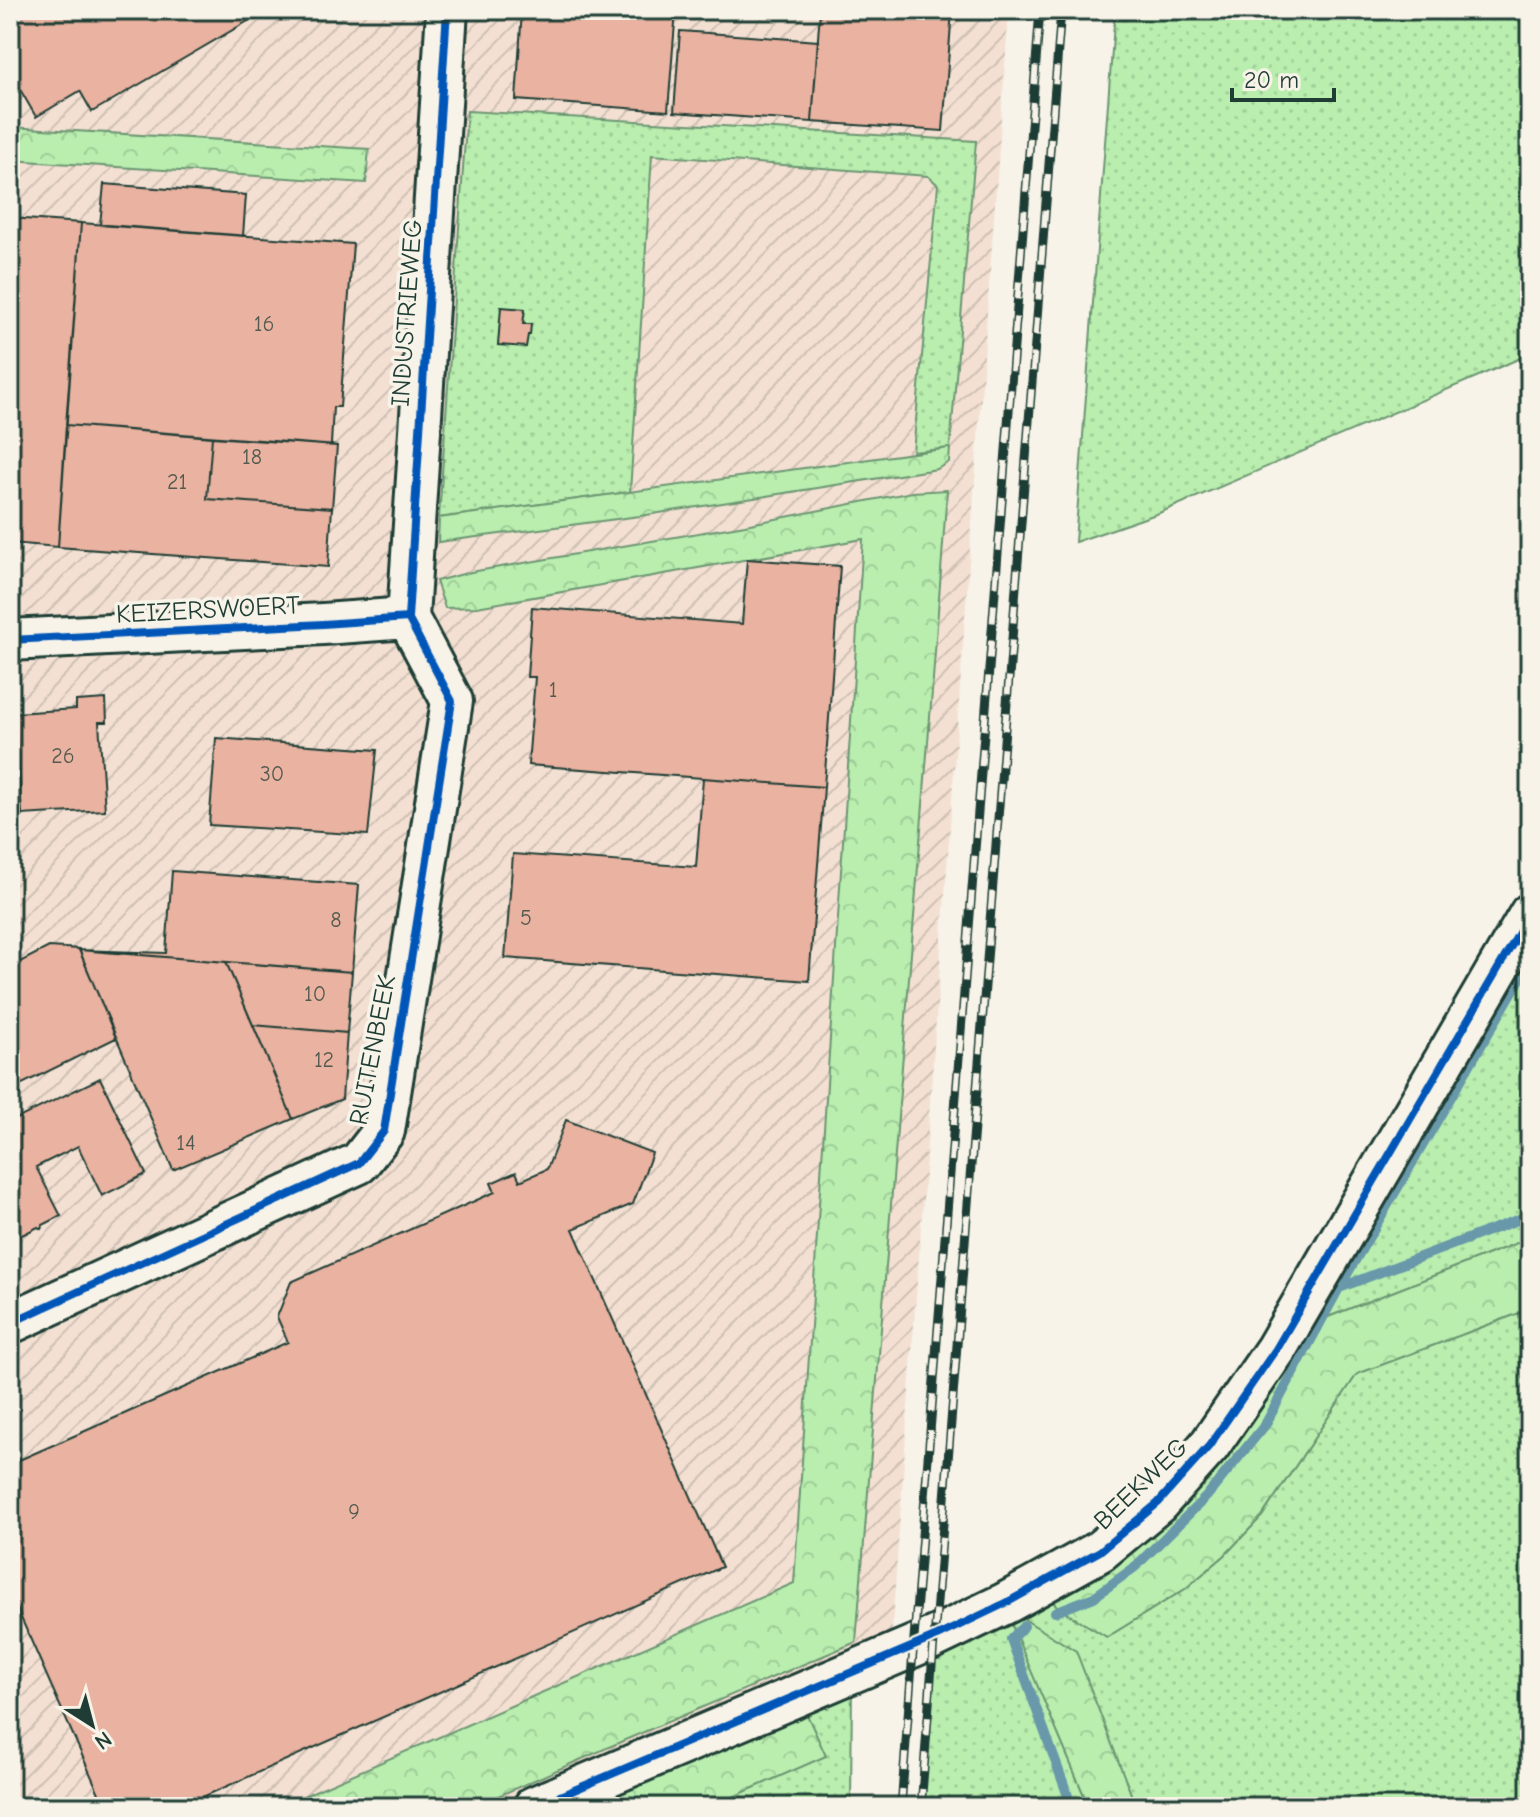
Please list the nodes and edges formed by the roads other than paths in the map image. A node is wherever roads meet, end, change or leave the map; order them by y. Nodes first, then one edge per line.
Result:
1 (447, 10) edge
2 (408, 618) junction
3 (10, 640) edge
4 (1530, 914) edge
5 (10, 1323) edge
6 (534, 1807) edge

1 - 2 street, INDUSTRIEWEG
2 - 3 street, KEIZERSWOERT
2 - 5 street, RUITENBEEK
4 - 6 street, BEEKWEG

